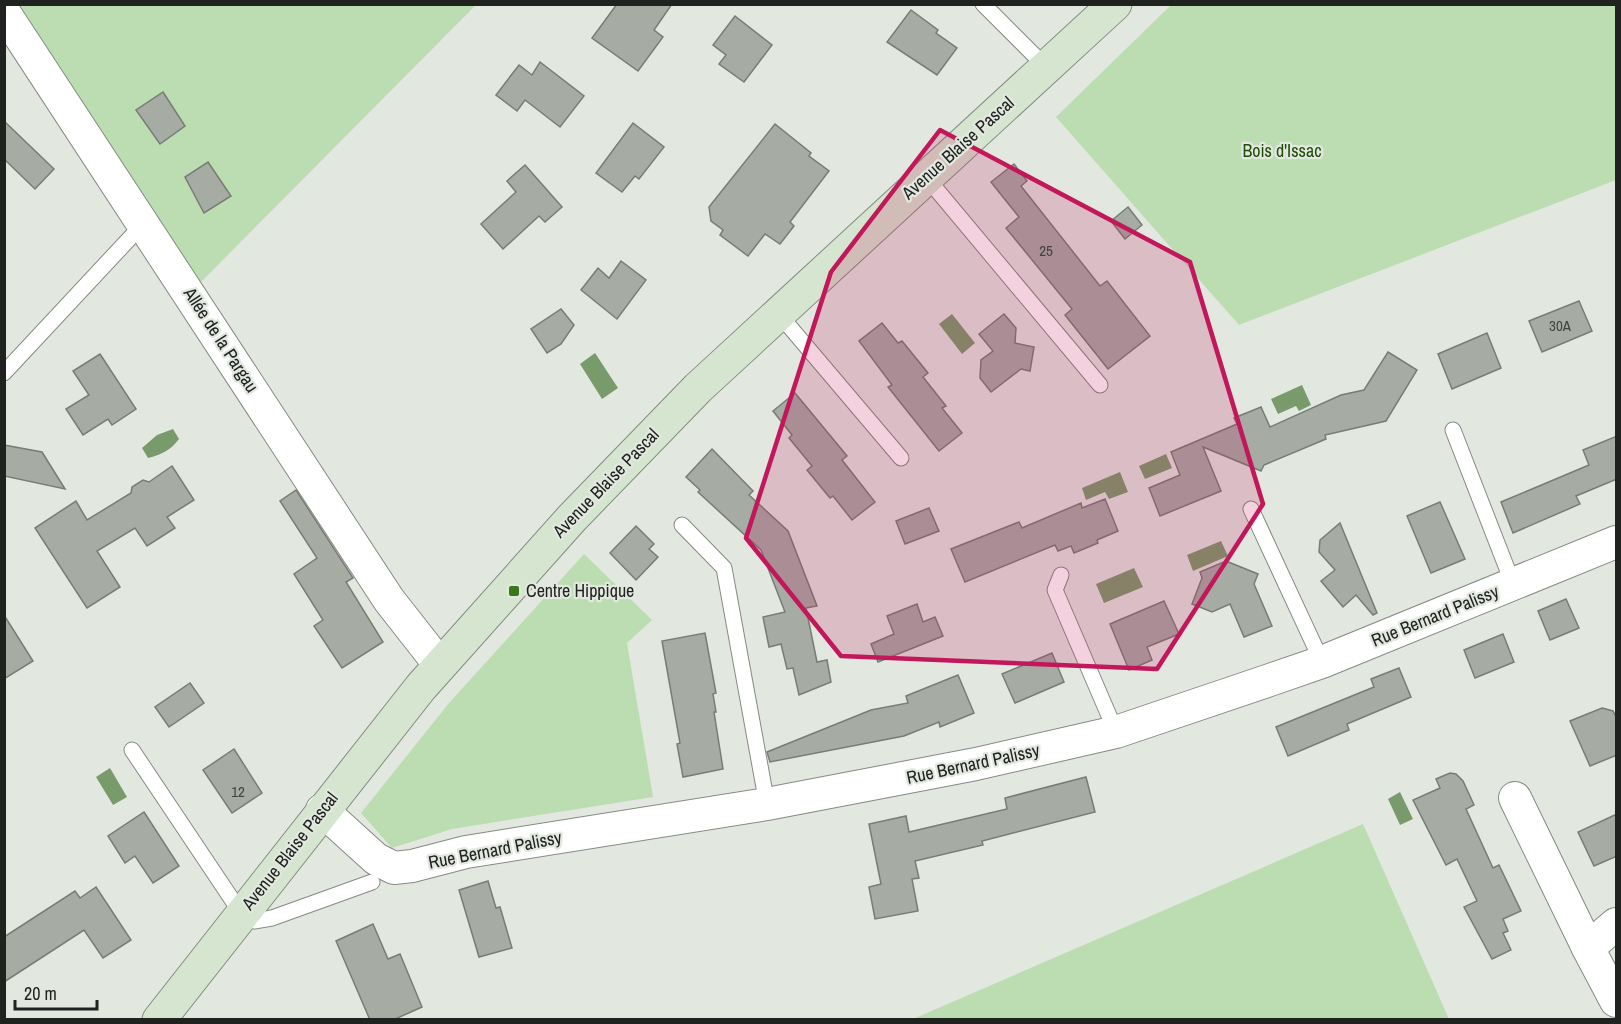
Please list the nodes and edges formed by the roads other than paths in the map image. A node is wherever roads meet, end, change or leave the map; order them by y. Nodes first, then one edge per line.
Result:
1 (983, 4) edge
2 (1115, 4) edge
3 (4, 12) edge
4 (1046, 67) junction
5 (926, 177) junction
6 (143, 224) junction
7 (777, 313) junction
8 (4, 373) edge
9 (1100, 385) dead end
10 (1452, 430) dead end
11 (901, 458) dead end
12 (1251, 509) dead end
13 (682, 525) dead end
14 (1617, 542) edge
15 (1061, 575) dead end
16 (1513, 584) junction
17 (1322, 662) junction
18 (440, 665) junction
19 (1116, 732) junction
20 (132, 750) dead end
21 (1515, 798) dead end
22 (767, 804) junction
23 (321, 810) junction
24 (372, 882) dead end
25 (241, 913) junction
26 (1617, 924) edge
27 (1588, 948) junction
28 (1617, 1001) edge
29 (159, 1020) edge

1 - 4 lane
2 - 4 main road, Avenue Blaise Pascal
3 - 6 street, Allée de la Pargau
4 - 5 main road, Avenue Blaise Pascal
5 - 7 main road, Avenue Blaise Pascal
5 - 9 lane
6 - 8 lane
6 - 18 street, Allée de la Pargau
7 - 11 lane
7 - 18 main road, Avenue Blaise Pascal
10 - 16 lane
12 - 17 lane
13 - 22 lane
14 - 16 street, Rue Bernard Palissy
15 - 19 lane
16 - 17 street, Rue Bernard Palissy
17 - 19 street, Rue Bernard Palissy
18 - 23 main road, Avenue Blaise Pascal
19 - 22 street, Rue Bernard Palissy
20 - 25 lane
21 - 27 street
22 - 23 street, Rue Bernard Palissy
23 - 25 main road, Avenue Blaise Pascal
24 - 25 lane
25 - 29 main road, Avenue Blaise Pascal
26 - 27 street
27 - 28 street

